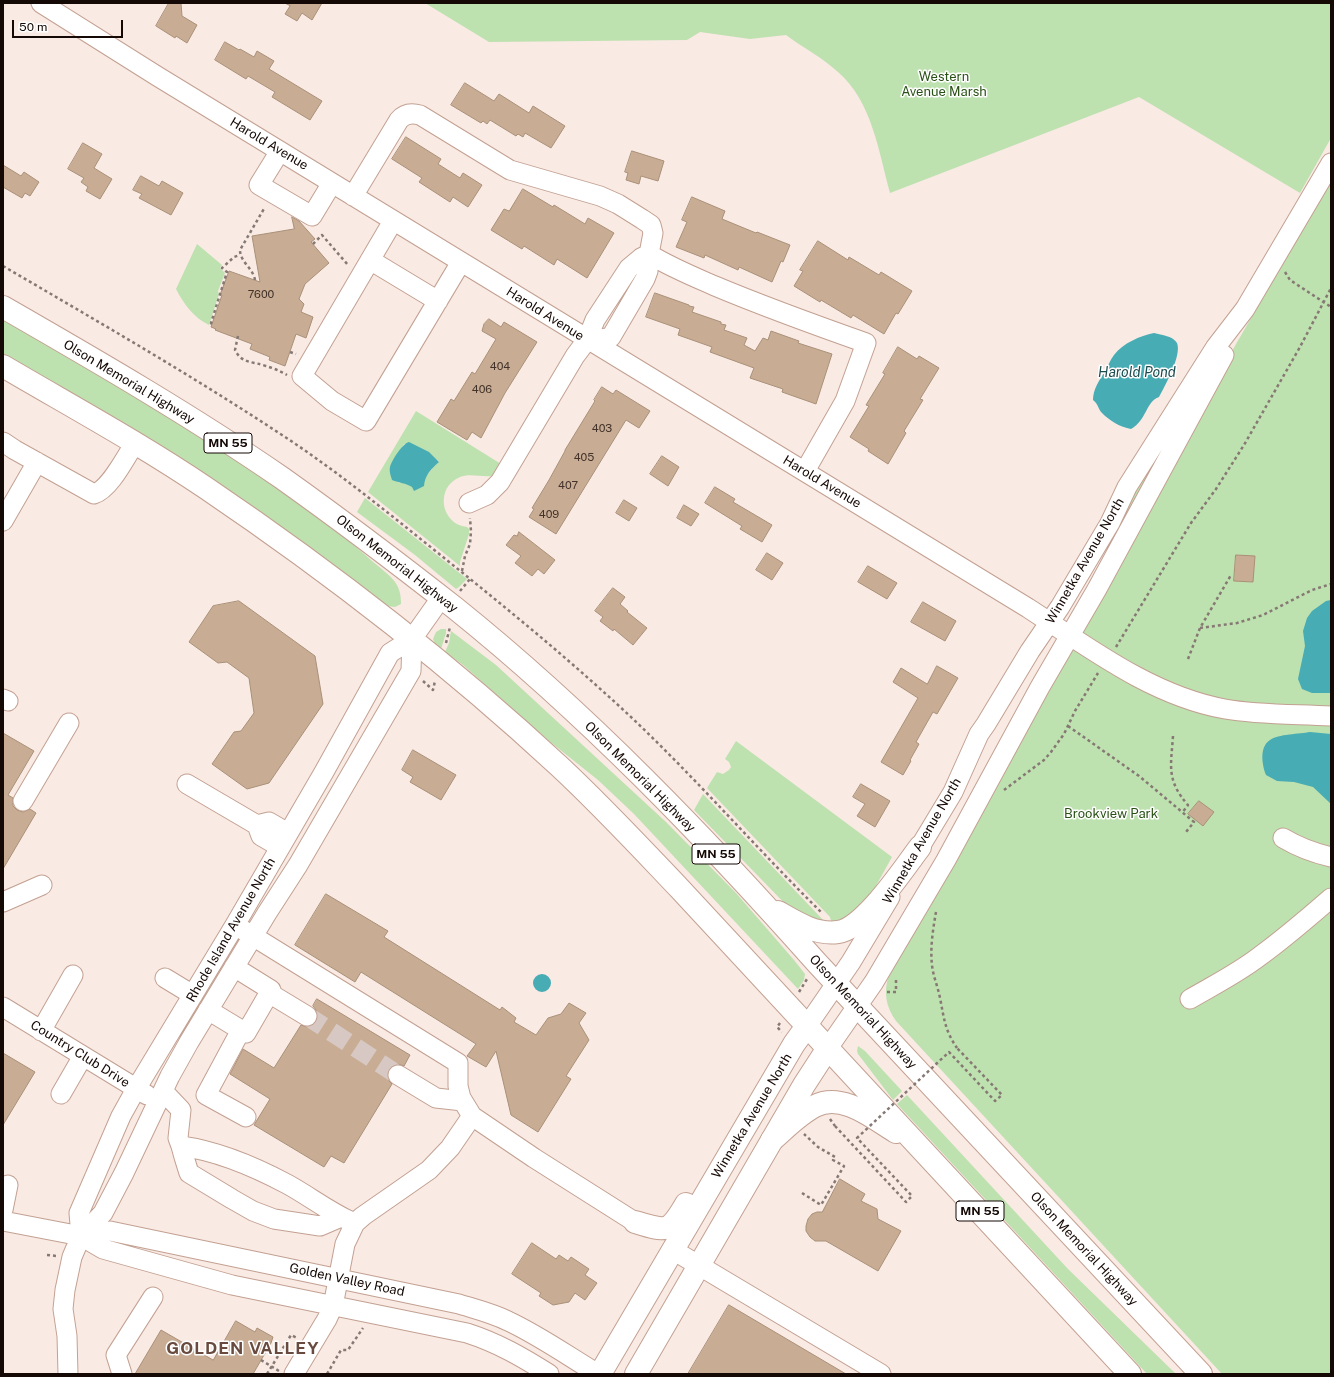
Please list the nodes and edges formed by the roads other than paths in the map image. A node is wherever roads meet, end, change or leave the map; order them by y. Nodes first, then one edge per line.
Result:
1 (41, 3) edge
2 (280, 151) junction
3 (1329, 164) edge
4 (332, 183) junction
5 (353, 196) junction
6 (393, 221) junction
7 (649, 254) junction
8 (370, 260) junction
9 (461, 262) junction
10 (438, 301) junction
11 (3, 306) edge
12 (1245, 309) junction
13 (588, 340) junction
14 (3, 366) edge
15 (3, 442) edge
16 (135, 444) junction
17 (38, 462) junction
18 (805, 471) junction
19 (469, 503) road end
20 (3, 521) edge
21 (441, 598) junction
22 (1050, 622) junction
23 (1070, 635) junction
24 (412, 639) junction
25 (1331, 716) edge
26 (69, 723) dead end
27 (187, 784) dead end
28 (22, 801) dead end
29 (978, 801) junction
30 (1283, 838) dead end
31 (284, 839) junction
32 (920, 847) junction
33 (306, 852) junction
34 (1331, 857) edge
35 (42, 885) dead end
36 (1331, 898) edge
37 (3, 902) edge
38 (765, 905) junction
39 (235, 925) junction
40 (253, 936) junction
41 (234, 968) junction
42 (73, 975) dead end
43 (165, 978) dead end
44 (837, 984) junction
45 (269, 993) junction
46 (193, 995) junction
47 (1190, 999) dead end
48 (858, 1006) junction
49 (3, 1007) edge
50 (208, 1010) junction
51 (306, 1016) tunnel mouth
52 (807, 1026) junction
53 (241, 1030) junction
54 (42, 1031) junction
55 (828, 1048) junction
56 (83, 1056) junction
57 (398, 1075) tunnel mouth
58 (136, 1089) junction
59 (61, 1094) dead end
60 (160, 1096) junction
61 (467, 1109) junction
62 (246, 1117) dead end
63 (744, 1129) junction
64 (772, 1140) junction
65 (181, 1146) junction
66 (920, 1147) junction
67 (8, 1185) dead end
68 (3, 1210) edge
69 (348, 1220) junction
70 (3, 1221) edge
71 (635, 1222) junction
72 (81, 1236) junction
73 (668, 1258) junction
74 (699, 1265) junction
75 (337, 1278) junction
76 (153, 1297) dead end
77 (333, 1306) junction
78 (68, 1374) edge
79 (122, 1374) edge
80 (294, 1374) edge
81 (549, 1374) edge
82 (599, 1374) edge
83 (636, 1374) edge
84 (881, 1374) edge
85 (1130, 1374) edge
86 (1201, 1374) edge

1 - 2 street, Harold Avenue
2 - 4 street, Harold Avenue
2 - 4 street
3 - 12 street, Winnetka Avenue North
4 - 5 street, Harold Avenue
5 - 6 street, Harold Avenue
5 - 7 street
6 - 8 street
6 - 9 street, Harold Avenue
7 - 13 street
7 - 18 street
8 - 10 street
8 - 10 street
9 - 10 street
9 - 13 street, Harold Avenue
11 - 21 main road, Olson Memorial Highway / MN 55
12 - 22 street, Winnetka Avenue North
12 - 23 street, Winnetka Avenue North
13 - 18 street, Harold Avenue
13 - 19 street
14 - 16 main road, MN 55
15 - 17 street
16 - 17 street
16 - 24 main road, MN 55
17 - 20 street
18 - 22 street, Harold Avenue
21 - 24 street, Rhode Island Avenue North
21 - 38 main road, Olson Memorial Highway / MN 55
22 - 23 street, Harold Avenue
22 - 29 street
22 - 32 street, Winnetka Avenue North
23 - 25 street, Harold Avenue
23 - 29 street, Winnetka Avenue North
24 - 31 street, Rhode Island Avenue North
24 - 33 street, Rhode Island Avenue North
24 - 52 main road, MN 55
26 - 28 street
27 - 31 street
29 - 48 street, Winnetka Avenue North
30 - 34 street
31 - 33 street
31 - 39 street, Rhode Island Avenue North
32 - 38 main road
32 - 44 street, Winnetka Avenue North
33 - 40 street, Rhode Island Avenue North
35 - 37 street
36 - 47 street
38 - 44 main road, Olson Memorial Highway / MN 55
39 - 40 street
39 - 46 street, Rhode Island Avenue North
40 - 41 street, Rhode Island Avenue North
40 - 61 street
41 - 45 street
41 - 50 street, Rhode Island Avenue North
42 - 54 street
43 - 46 street
44 - 48 main road, Olson Memorial Highway / MN 55
44 - 52 street, Winnetka Avenue North
45 - 51 street
45 - 53 street
46 - 58 street, Rhode Island Avenue North
48 - 55 street, Winnetka Avenue North
48 - 86 main road, Olson Memorial Highway / MN 55
49 - 54 street, Country Club Drive
50 - 53 street
50 - 60 street, Rhode Island Avenue North
52 - 55 main road, MN 55
52 - 63 main road, Winnetka Avenue North
53 - 62 street
54 - 56 street, Country Club Drive
55 - 64 main road, Winnetka Avenue North
55 - 66 main road, MN 55
56 - 58 street, Country Club Drive
56 - 59 street
57 - 61 street
58 - 60 street, Country Club Drive
58 - 72 street, Rhode Island Avenue North
60 - 65 street, Country Club Drive
60 - 72 street, Rhode Island Avenue North
61 - 69 street
61 - 71 street
63 - 71 main road
63 - 73 main road, Winnetka Avenue North
64 - 66 main road
64 - 74 main road, Winnetka Avenue North
65 - 69 street
65 - 69 street, Country Club Drive
66 - 85 main road, MN 55
67 - 68 street
69 - 75 street
70 - 72 street, Golden Valley Road
71 - 73 main road
72 - 75 street, Golden Valley Road
72 - 77 street, Golden Valley Road
72 - 78 street, Rhode Island Avenue North
73 - 74 street
73 - 82 main road, Winnetka Avenue North
74 - 83 main road, Winnetka Avenue North
74 - 84 street
75 - 77 street
75 - 82 street, Golden Valley Road
76 - 79 street
77 - 80 street
77 - 81 street, Golden Valley Road

